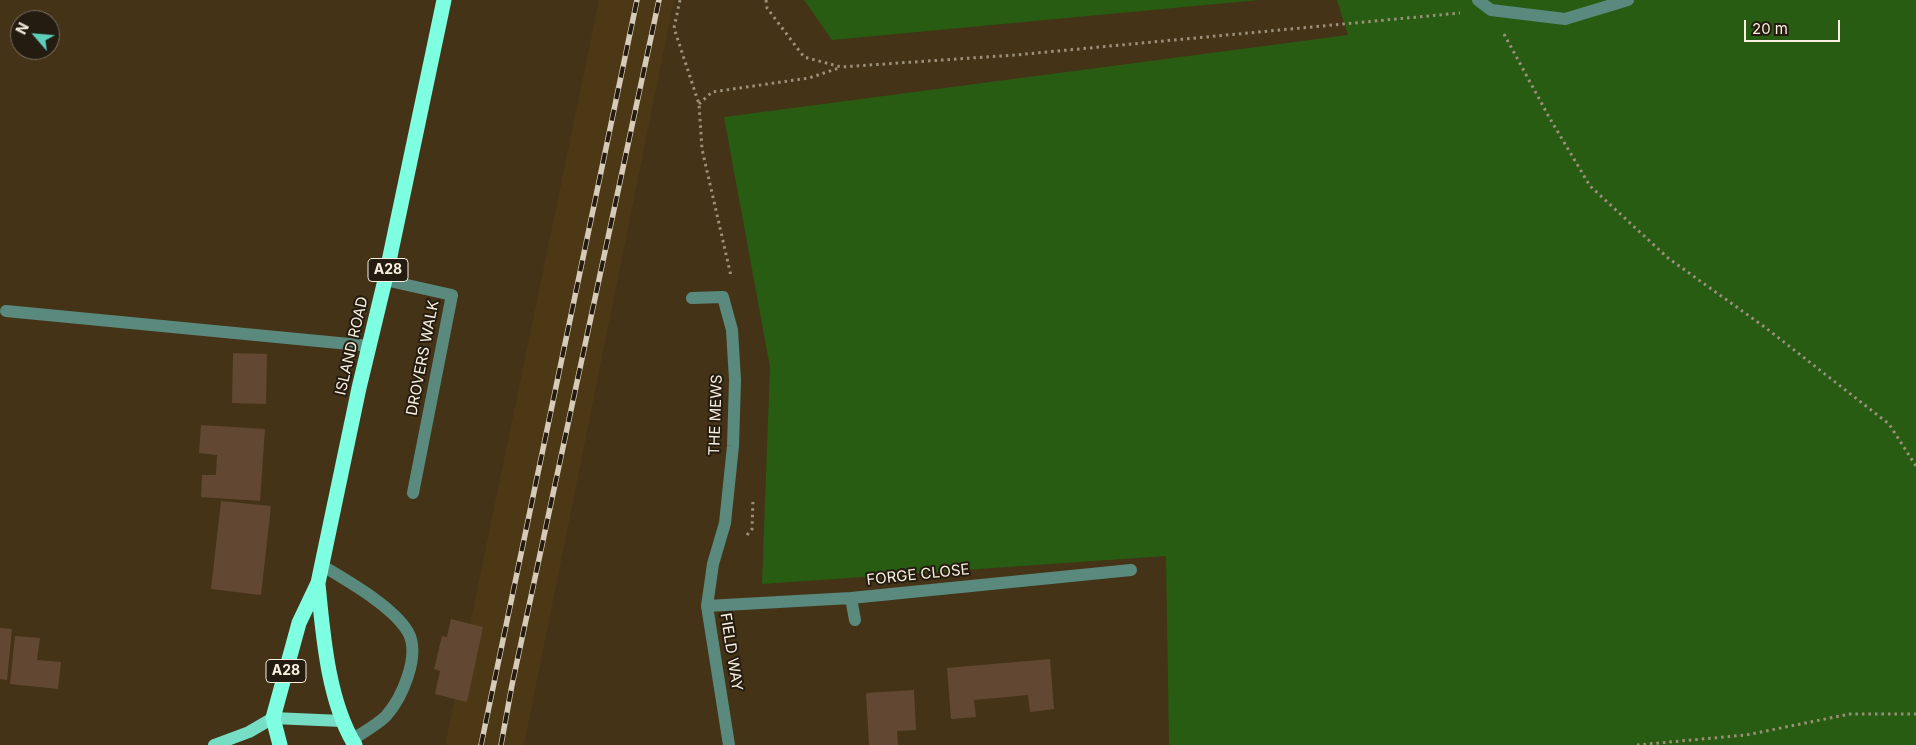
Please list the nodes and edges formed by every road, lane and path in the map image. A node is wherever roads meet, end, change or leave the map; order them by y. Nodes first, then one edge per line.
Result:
1 (444, 0) edge
2 (766, 0) edge
3 (1478, 0) edge
4 (1628, 0) edge
5 (1491, 10) junction
6 (841, 68) junction
7 (699, 104) dead end
8 (385, 280) junction
9 (692, 298) dead end
10 (6, 311) dead end
11 (370, 346) junction
12 (1916, 466) edge
13 (413, 493) dead end
14 (713, 564) joint
15 (321, 565) junction
16 (1131, 570) dead end
17 (318, 582) junction
18 (851, 598) junction
19 (707, 606) junction
20 (856, 620) dead end
21 (1916, 714) edge
22 (273, 718) junction
23 (342, 721) junction
24 (350, 743) edge
25 (214, 745) edge
26 (280, 745) edge
27 (730, 745) edge
28 (1637, 745) edge

1 - 8 highway, ISLAND ROAD / A28
2 - 6 path
3 - 5 street
4 - 5 street
5 - 6 path
5 - 12 path
6 - 7 path
8 - 11 highway, ISLAND ROAD / A28
8 - 13 street, DROVERS WALK
9 - 14 street, THE MEWS
10 - 11 street
11 - 15 highway, ISLAND ROAD / A28
14 - 19 street, FIELD WAY
15 - 17 highway, ISLAND ROAD / A28
15 - 24 street
16 - 18 street, FORGE CLOSE
17 - 22 highway, ISLAND ROAD / A28
17 - 23 highway, ISLAND ROAD / A28
18 - 19 street, FORGE CLOSE
18 - 20 street
19 - 27 street, FIELD WAY
21 - 28 path
22 - 23 main road
22 - 25 main road
22 - 26 highway, ISLAND ROAD / A28
23 - 24 highway, ISLAND ROAD / A28

